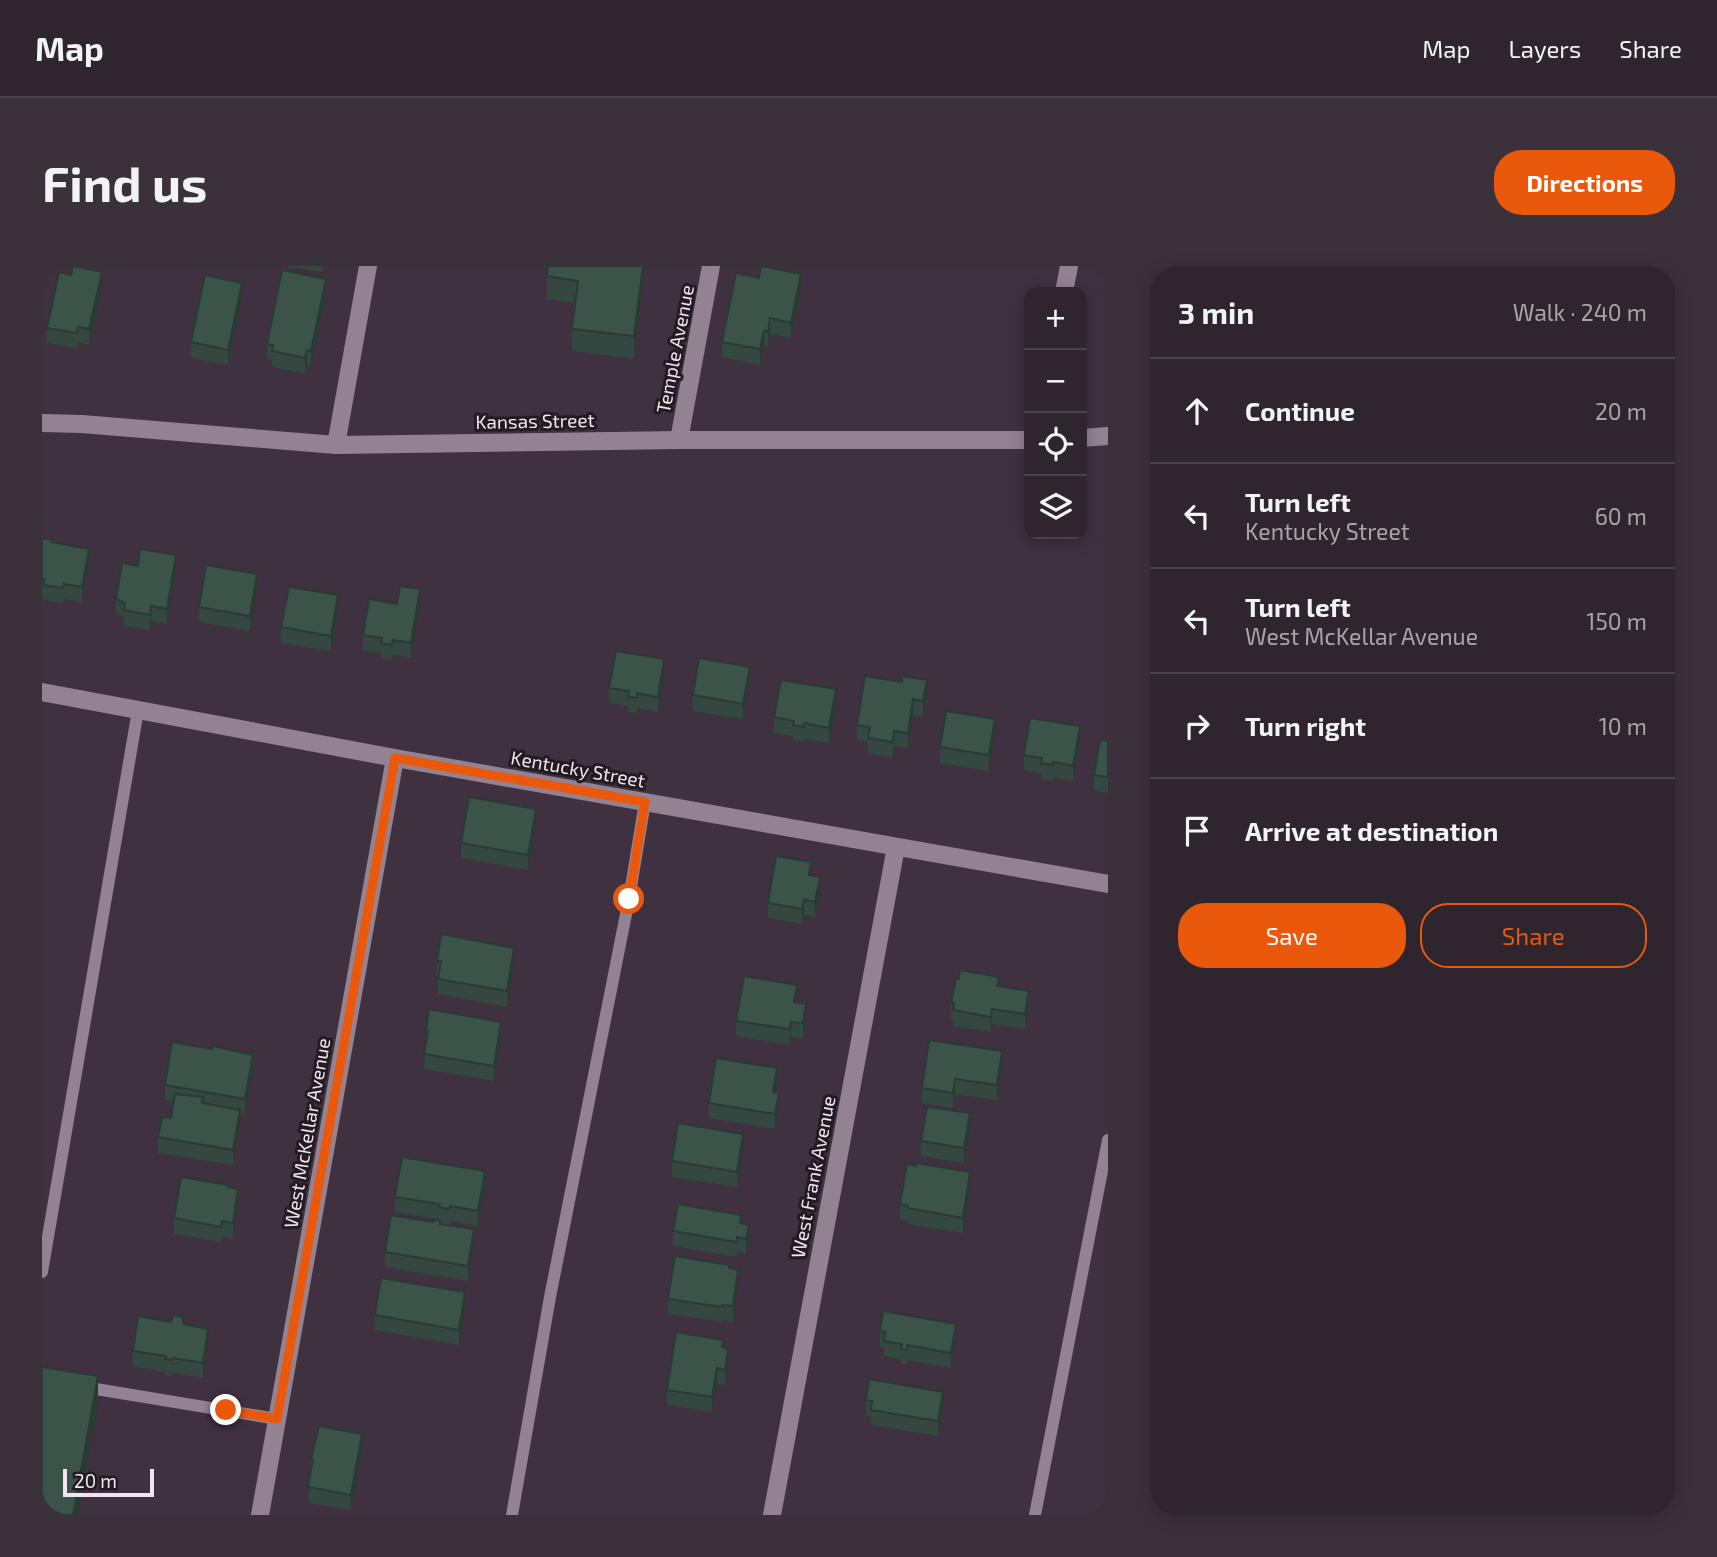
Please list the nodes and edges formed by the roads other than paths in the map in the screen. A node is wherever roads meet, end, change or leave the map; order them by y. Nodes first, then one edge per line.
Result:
1 (368, 266) edge
2 (711, 266) edge
3 (1069, 266) edge
4 (1065, 287) edge
5 (42, 423) edge
6 (1108, 436) edge
7 (1087, 438) edge
8 (679, 440) junction
9 (1024, 440) edge
10 (336, 444) junction
11 (42, 692) edge
12 (138, 710) junction
13 (395, 758) junction
14 (645, 802) junction
15 (896, 847) junction
16 (1108, 884) edge
17 (1108, 1140) edge
18 (42, 1272) edge
19 (68, 1385) edge
20 (277, 1419) junction
21 (260, 1515) edge
22 (512, 1515) edge
23 (772, 1515) edge
24 (1035, 1515) edge

1 - 10 street
2 - 8 street, Temple Avenue
3 - 4 street
5 - 10 street, Kansas Street
6 - 7 street
8 - 9 street, Kansas Street
8 - 10 street, Kansas Street
11 - 12 street, Kentucky Street
12 - 13 street, Kentucky Street
12 - 18 lane
13 - 14 street, Kentucky Street
13 - 20 street, West McKellar Avenue
14 - 15 street, Kentucky Street
14 - 22 lane
15 - 16 street, Kentucky Street
15 - 23 street, West Frank Avenue
17 - 24 lane
19 - 20 lane
20 - 21 street, West McKellar Avenue

